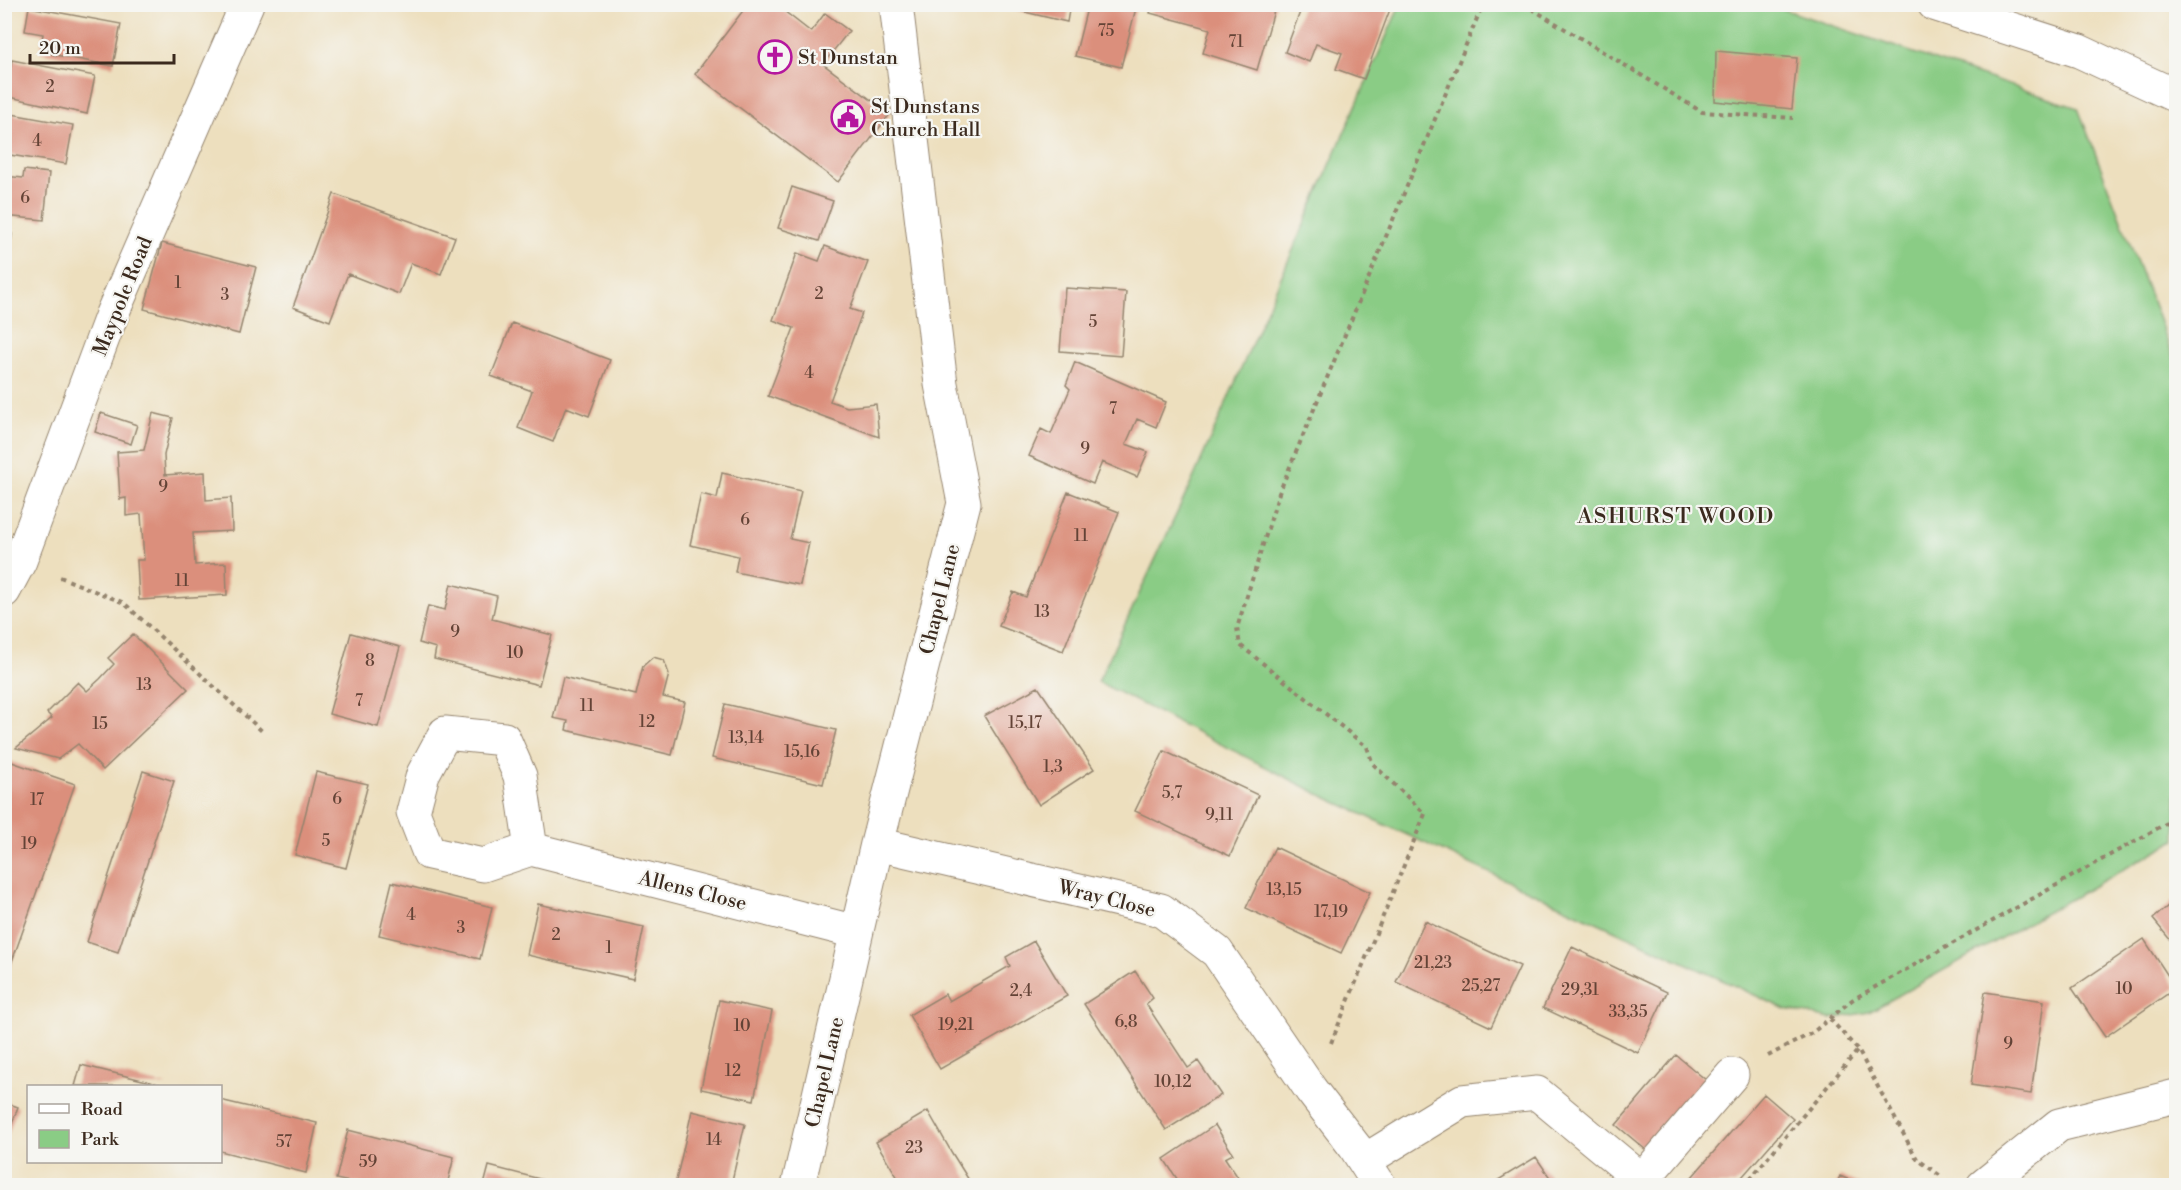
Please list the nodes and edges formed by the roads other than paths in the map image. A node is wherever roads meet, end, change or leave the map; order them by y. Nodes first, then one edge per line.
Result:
1 (247, 4) edge
2 (896, 4) edge
3 (1934, 4) edge
4 (2176, 96) edge
5 (4, 591) edge
6 (877, 844) junction
7 (531, 849) dead end
8 (856, 932) junction
9 (1732, 1075) road end
10 (2176, 1096) edge
11 (1372, 1173) edge
12 (798, 1185) edge
13 (1983, 1185) edge

1 - 5 street, Maypole Road
2 - 6 street, Chapel Lane
3 - 4 street
6 - 8 street, Chapel Lane
6 - 11 street, Wray Close
7 - 8 street, Allens Close
8 - 12 street, Chapel Lane
9 - 11 street, Wray Close
10 - 13 street

